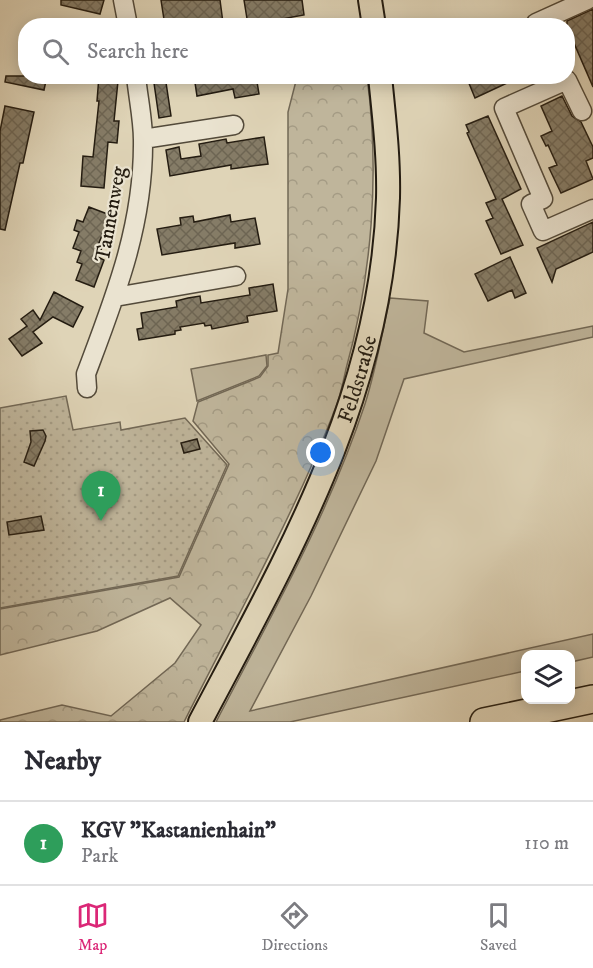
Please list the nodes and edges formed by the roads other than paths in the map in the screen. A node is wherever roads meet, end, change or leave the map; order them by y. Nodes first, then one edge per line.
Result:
1 (123, 0) edge
2 (370, 0) edge
3 (587, 0) edge
4 (126, 18) edge
5 (373, 18) edge
6 (547, 18) edge
7 (137, 84) edge
8 (381, 84) edge
9 (550, 84) edge
10 (569, 84) edge
11 (582, 111) dead end
12 (234, 125) dead end
13 (143, 139) junction
14 (593, 209) edge
15 (236, 276) dead end
16 (115, 297) junction
17 (87, 388) dead end
18 (593, 699) edge
19 (200, 722) edge
20 (484, 722) edge

1 - 4 street
2 - 5 main road
3 - 6 street
7 - 13 street, Tannenweg
8 - 19 main road, Feldstraße
9 - 14 street
10 - 11 street
12 - 13 street
13 - 16 street, Tannenweg
15 - 16 street
16 - 17 street, Tannenweg
18 - 20 highway

